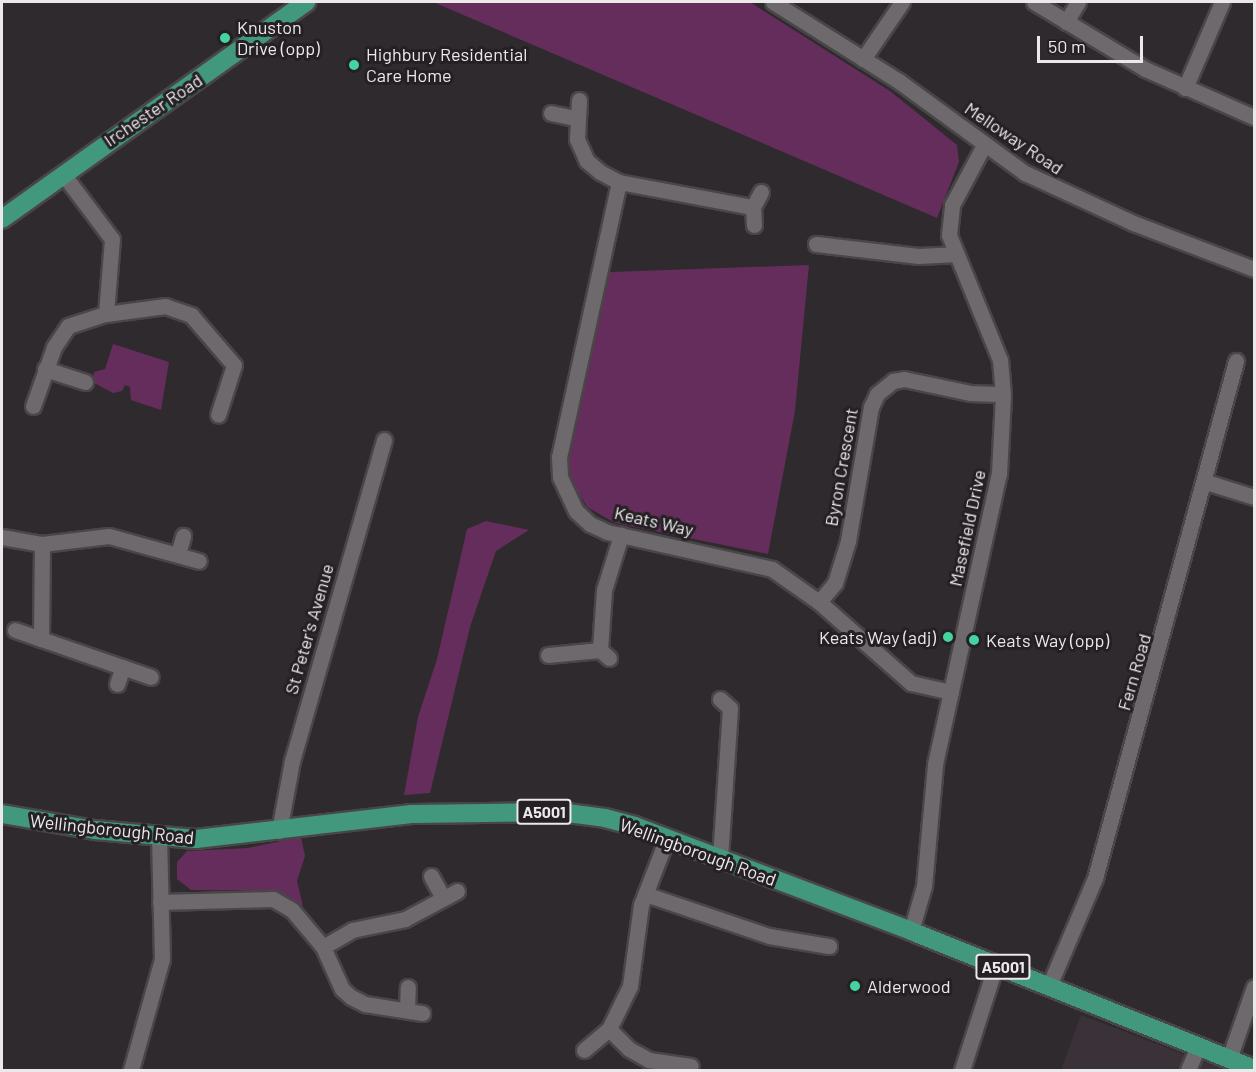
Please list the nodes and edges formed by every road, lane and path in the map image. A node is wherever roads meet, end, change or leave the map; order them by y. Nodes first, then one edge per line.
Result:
1 (306, 2) edge
2 (773, 2) edge
3 (902, 2) edge
4 (1034, 2) edge
5 (1078, 2) edge
6 (1222, 2) edge
7 (1066, 22) junction
8 (863, 59) junction
9 (1185, 88) junction
10 (579, 100) dead end
11 (551, 113) dead end
12 (1254, 117) edge
13 (575, 118) junction
14 (984, 145) junction
15 (63, 174) junction
16 (619, 182) junction
17 (760, 192) dead end
18 (753, 207) junction
19 (2, 219) edge
20 (754, 225) dead end
21 (816, 244) dead end
22 (953, 254) junction
23 (1254, 269) edge
24 (106, 314) junction
25 (1236, 361) dead end
26 (45, 369) junction
27 (85, 382) dead end
28 (1003, 394) junction
29 (33, 406) dead end
30 (218, 415) dead end
31 (384, 440) dead end
32 (1206, 482) junction
33 (1254, 497) edge
34 (621, 535) junction
35 (183, 536) dead end
36 (2, 537) edge
37 (42, 544) junction
38 (178, 555) junction
39 (199, 561) dead end
40 (819, 602) junction
41 (15, 630) dead end
42 (40, 639) junction
43 (548, 655) dead end
44 (123, 668) junction
45 (151, 677) dead end
46 (117, 684) dead end
47 (951, 692) junction
48 (720, 699) dead end
49 (2, 814) edge
50 (279, 831) junction
51 (159, 837) junction
52 (668, 838) junction
53 (720, 858) junction
54 (431, 876) dead end
55 (457, 891) dead end
56 (645, 894) junction
57 (443, 898) junction
58 (160, 902) junction
59 (910, 931) junction
60 (323, 946) junction
61 (829, 946) dead end
62 (996, 964) junction
63 (1049, 986) junction
64 (408, 987) dead end
65 (1254, 987) edge
66 (609, 1029) junction
67 (1198, 1047) junction
68 (584, 1050) dead end
69 (1229, 1059) junction
70 (694, 1064) edge
71 (1254, 1069) edge
72 (131, 1071) edge
73 (962, 1071) edge
74 (1188, 1071) edge

1 - 15 main road, Irchester Road
2 - 8 street, Melloway Road
3 - 8 street
4 - 7 street
5 - 7 street
6 - 9 street
7 - 9 street
8 - 14 street, Melloway Road
9 - 12 street
10 - 13 street
11 - 13 street
13 - 16 street
14 - 22 street, Masefield Drive
14 - 23 street, Melloway Road
15 - 19 main road, Irchester Road
15 - 24 street
16 - 18 street
16 - 34 street, Keats Way
17 - 18 street
18 - 20 street
21 - 22 street
22 - 28 street, Masefield Drive
24 - 26 street
24 - 30 street
25 - 32 street, Fern Road
26 - 27 street
26 - 29 street
28 - 40 street, Byron Crescent
28 - 47 street, Masefield Drive
31 - 50 street, St Peter's Avenue
32 - 33 street
32 - 63 street, Fern Road
34 - 40 street, Keats Way
34 - 43 street
35 - 38 street
36 - 37 street
37 - 38 street
37 - 42 street
38 - 39 street
40 - 47 street, Keats Way
41 - 42 street
42 - 44 street
44 - 45 street
44 - 46 street
47 - 59 street, Masefield Drive
48 - 53 street
49 - 51 main road, Wellingborough Road / A5001
50 - 51 main road, Wellingborough Road / A5001
50 - 52 main road, Wellingborough Road / A5001
51 - 58 street
52 - 53 main road, Wellingborough Road / A5001
52 - 56 street
53 - 59 main road, Wellingborough Road / A5001
54 - 57 street
55 - 57 street
56 - 61 street
56 - 66 street
57 - 60 street
58 - 60 street
58 - 72 street
59 - 62 main road, Wellingborough Road / A5001
60 - 64 street
62 - 63 main road, Wellingborough Road / A5001
62 - 73 street
63 - 67 main road, Wellingborough Road / A5001
65 - 69 street
66 - 68 street
66 - 70 street
67 - 69 main road, Wellingborough Road / A5001
67 - 74 street
69 - 71 main road, Wellingborough Road / A5001

